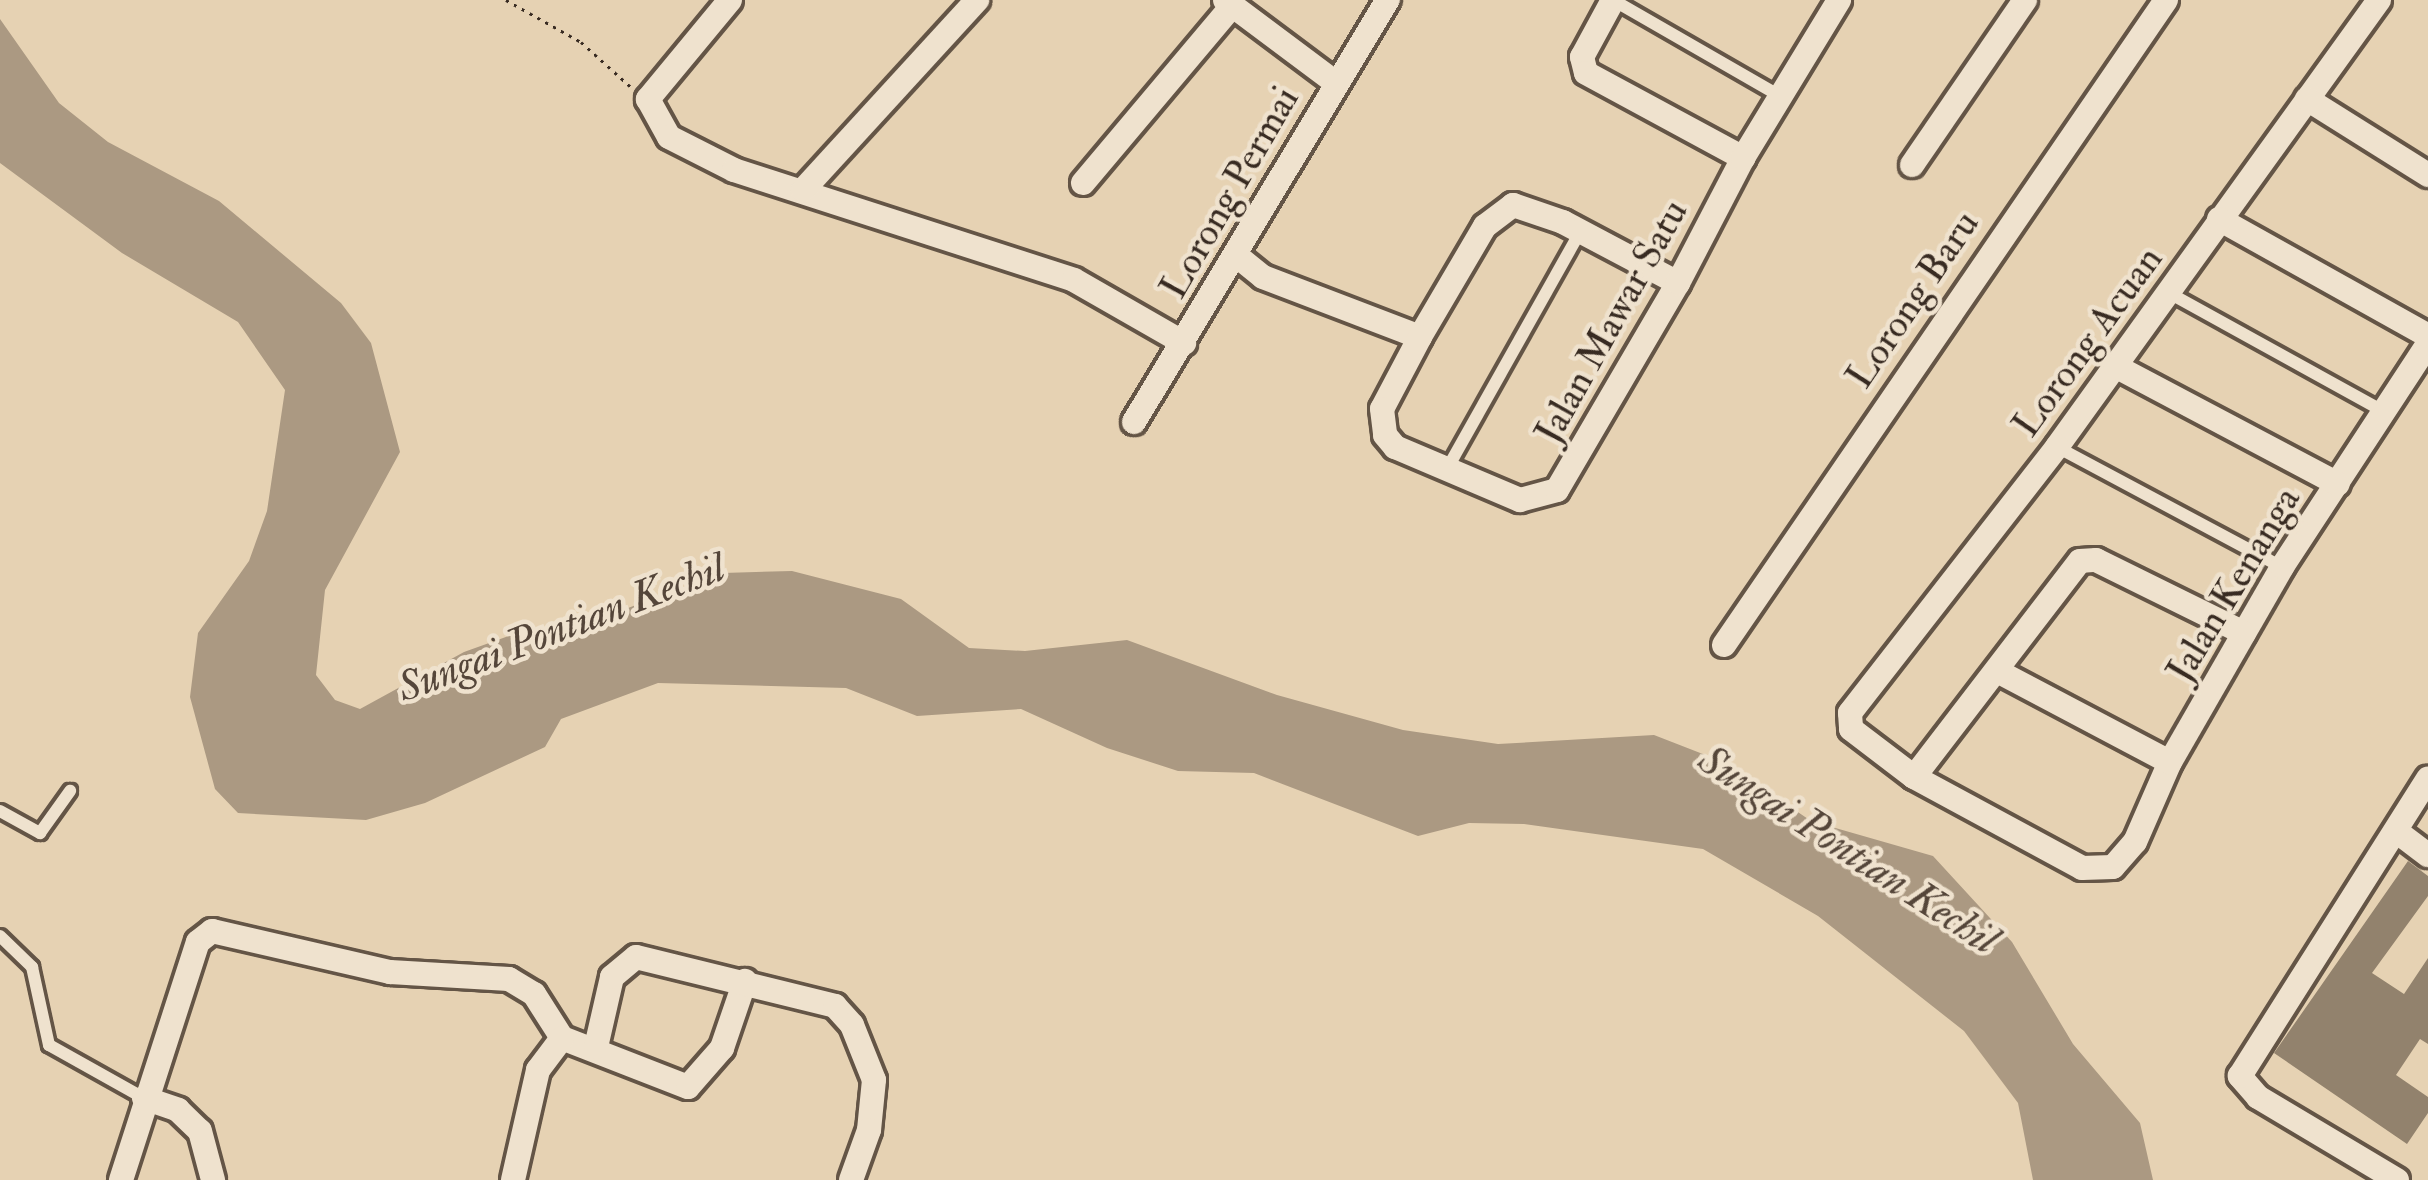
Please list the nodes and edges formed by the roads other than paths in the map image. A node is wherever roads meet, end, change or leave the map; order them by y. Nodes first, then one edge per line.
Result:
1 (730, 0) edge
2 (977, 0) edge
3 (1388, 0) edge
4 (1613, 0) edge
5 (2025, 0) edge
6 (2166, 0) edge
7 (2379, 0) edge
8 (1229, 3) edge
9 (1828, 4) edge
10 (1336, 83) junction
11 (1780, 96) junction
12 (2307, 99) junction
13 (1743, 158) junction
14 (1912, 165) dead end
15 (2428, 175) edge
16 (1083, 183) dead end
17 (803, 190) junction
18 (2219, 220) junction
19 (1581, 231) junction
20 (1237, 256) junction
21 (1678, 283) junction
22 (2169, 293) junction
23 (1420, 337) junction
24 (2428, 340) edge
25 (1184, 343) junction
26 (2115, 367) junction
27 (2386, 412) junction
28 (1134, 422) dead end
29 (2057, 447) junction
30 (1447, 469) junction
31 (2338, 484) junction
32 (2282, 567) junction
33 (2244, 633) junction
34 (1724, 645) dead end
35 (1999, 672) junction
36 (2170, 762) junction
37 (1914, 777) junction
38 (2428, 779) edge
39 (70, 790) dead end
40 (0, 811) edge
41 (2396, 831) junction
42 (2428, 855) edge
43 (0, 936) edge
44 (745, 982) junction
45 (562, 1038) junction
46 (596, 1047) junction
47 (144, 1098) junction
48 (121, 1180) edge
49 (212, 1180) edge
50 (513, 1180) edge
51 (851, 1180) edge
52 (2396, 1180) edge

1 - 17 street
2 - 17 street
3 - 10 street, Lorong Permai
4 - 11 lane
4 - 13 street
5 - 14 street
6 - 34 street, Lorong Baru
7 - 12 street, Lorong Acuan
8 - 10 street
8 - 16 street
9 - 11 street, Jalan Mawar Satu
10 - 20 street, Lorong Permai
11 - 13 street, Jalan Mawar Satu
12 - 15 street
12 - 18 street, Lorong Acuan
13 - 21 street, Jalan Mawar Satu
17 - 25 street
18 - 22 street, Lorong Acuan
18 - 24 street
19 - 21 street
19 - 23 street
19 - 30 lane
20 - 23 street
20 - 25 street, Lorong Permai
21 - 30 street, Jalan Mawar Satu
22 - 26 street, Lorong Acuan
22 - 27 lane
23 - 30 street, Jalan Mawar Satu
24 - 27 street, Jalan Kenanga
25 - 28 street, Lorong Permai
26 - 29 street, Lorong Acuan
26 - 31 street
27 - 31 street, Jalan Kenanga
29 - 32 lane
29 - 37 street, Lorong Acuan
31 - 32 street, Jalan Kenanga
32 - 33 street, Jalan Kenanga
33 - 35 street
33 - 36 street, Jalan Kenanga
35 - 36 street
35 - 37 street
36 - 37 street, Jalan Kenanga
38 - 41 street
39 - 40 lane
41 - 42 street
41 - 52 street
43 - 47 lane
44 - 46 street
44 - 46 street
44 - 51 street
45 - 46 street
45 - 47 street
45 - 50 street
47 - 48 street
47 - 49 street

